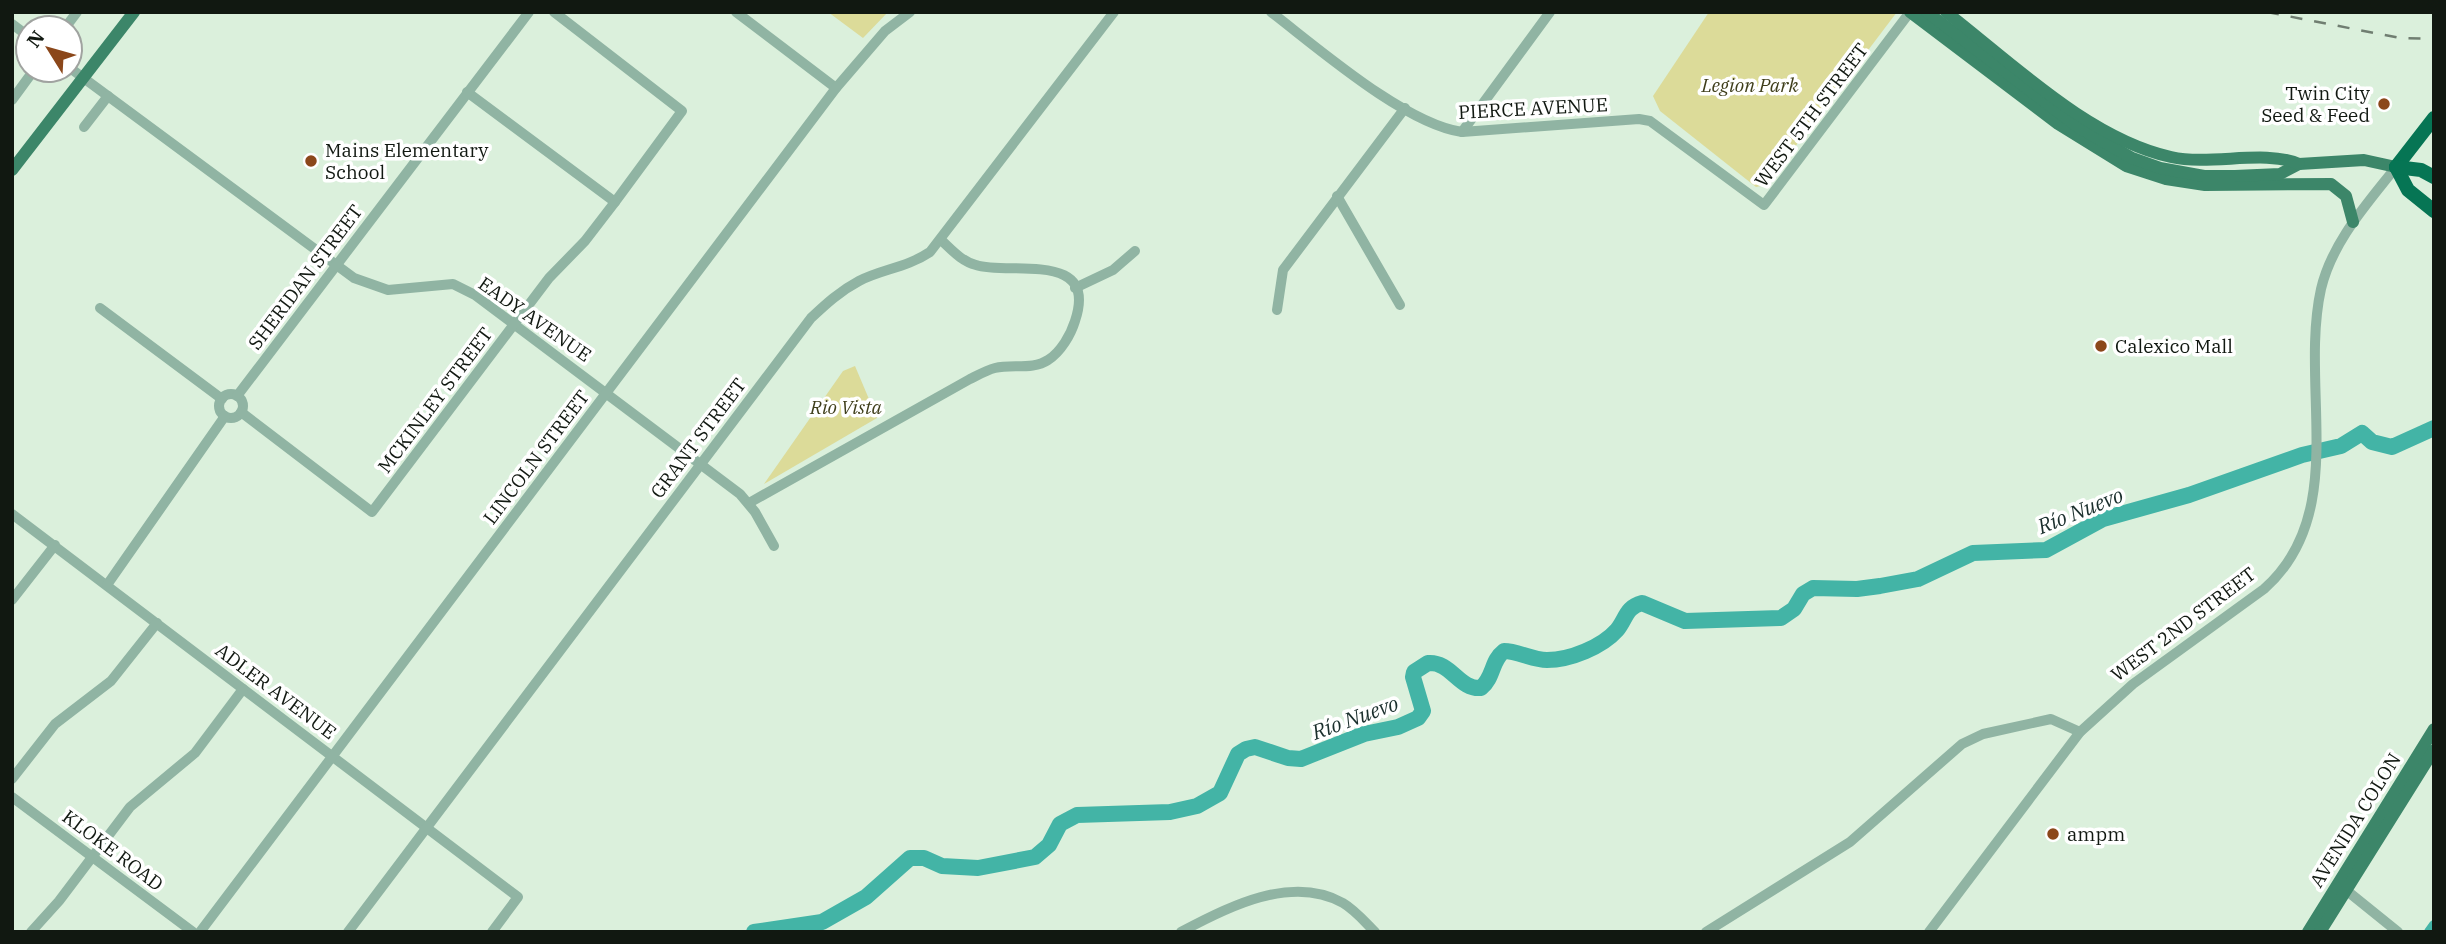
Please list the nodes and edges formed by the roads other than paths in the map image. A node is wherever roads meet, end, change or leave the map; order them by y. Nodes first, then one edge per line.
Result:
1 (134, 12) edge
2 (529, 12) edge
3 (554, 12) edge
4 (736, 12) edge
5 (909, 12) edge
6 (1114, 12) edge
7 (1271, 12) edge
8 (1550, 12) edge
9 (1910, 12) edge
10 (1927, 12) edge
11 (1947, 12) edge
12 (84, 78) joint
13 (24, 84) edge
14 (79, 84) edge
15 (836, 88) junction
16 (467, 92) junction
17 (108, 96) junction
18 (12, 100) edge
19 (1405, 108) junction
20 (2434, 118) edge
21 (84, 127) dead end
22 (1462, 132) junction
23 (2300, 164) junction
24 (2396, 167) junction
25 (12, 170) edge
26 (2434, 177) edge
27 (1337, 197) junction
28 (615, 202) junction
29 (1764, 205) joint
30 (2434, 211) edge
31 (2353, 222) junction
32 (941, 240) junction
33 (1135, 251) dead end
34 (335, 264) junction
35 (1075, 288) junction
36 (1400, 305) dead end
37 (100, 308) dead end
38 (1276, 310) dead end
39 (515, 323) junction
40 (607, 392) junction
41 (237, 396) junction
42 (222, 400) junction
43 (241, 412) junction
44 (225, 416) junction
45 (701, 463) junction
46 (749, 503) junction
47 (12, 514) edge
48 (55, 545) junction
49 (774, 546) dead end
50 (107, 585) junction
51 (12, 600) edge
52 (157, 623) junction
53 (243, 690) junction
54 (2434, 729) edge
55 (2080, 732) junction
56 (2434, 750) edge
57 (332, 755) junction
58 (12, 779) edge
59 (12, 797) edge
60 (426, 827) junction
61 (93, 856) junction
62 (2342, 888) junction
63 (31, 932) edge
64 (193, 932) edge
65 (200, 932) edge
66 (348, 932) edge
67 (492, 932) edge
68 (1181, 932) edge
69 (1375, 932) edge
70 (1706, 932) edge
71 (1929, 932) edge
72 (2308, 932) edge
73 (2320, 932) edge
74 (2398, 932) edge

1 - 12 main road
2 - 16 street, SHERIDAN STREET
3 - 28 street, MCKINLEY STREET
4 - 15 street
5 - 15 street, LINCOLN STREET
6 - 32 street, GRANT STREET
7 - 19 street, PIERCE AVENUE
8 - 22 street
9 - 29 street, WEST 5TH STREET
9 - 31 main road
10 - 23 main road
11 - 23 main road
12 - 17 street, EADY AVENUE
13 - 18 street
14 - 25 main road
15 - 40 street, LINCOLN STREET
16 - 28 street
16 - 34 street, SHERIDAN STREET
17 - 21 street
17 - 34 street, EADY AVENUE
19 - 22 street, PIERCE AVENUE
19 - 27 street
20 - 24 highway, WEST 2ND STREET
22 - 29 street, PIERCE AVENUE
23 - 24 main road
24 - 26 highway
24 - 30 highway
24 - 31 street, WEST 2ND STREET
27 - 36 street
27 - 38 street
28 - 39 street, MCKINLEY STREET
31 - 55 street, WEST 2ND STREET
32 - 35 street
32 - 45 street, GRANT STREET
33 - 35 street
34 - 39 street, EADY AVENUE
34 - 41 street, SHERIDAN STREET
35 - 46 street
37 - 42 street
39 - 40 street, EADY AVENUE
39 - 43 street, MCKINLEY STREET
40 - 45 street, EADY AVENUE
40 - 57 street, LINCOLN STREET
41 - 42 street
41 - 43 street
42 - 44 street
43 - 44 street
44 - 50 street
45 - 46 street, EADY AVENUE
45 - 60 street, GRANT STREET
46 - 49 street, EADY AVENUE
47 - 48 street, ADLER AVENUE
48 - 50 street, ADLER AVENUE
48 - 51 street
50 - 52 street, ADLER AVENUE
52 - 53 street, ADLER AVENUE
52 - 58 street
53 - 57 street, ADLER AVENUE
53 - 61 street
54 - 62 main road, AVENIDA COLON
55 - 70 street
55 - 71 street, WEST 2ND STREET
56 - 62 main road
57 - 60 street, ADLER AVENUE
57 - 65 street, LINCOLN STREET
59 - 61 street, KLOKE ROAD
60 - 66 street, GRANT STREET
60 - 67 street, ADLER AVENUE
61 - 63 street
61 - 64 street, KLOKE ROAD
62 - 72 main road, AVENIDA COLON
62 - 73 main road
62 - 74 street
68 - 69 street

